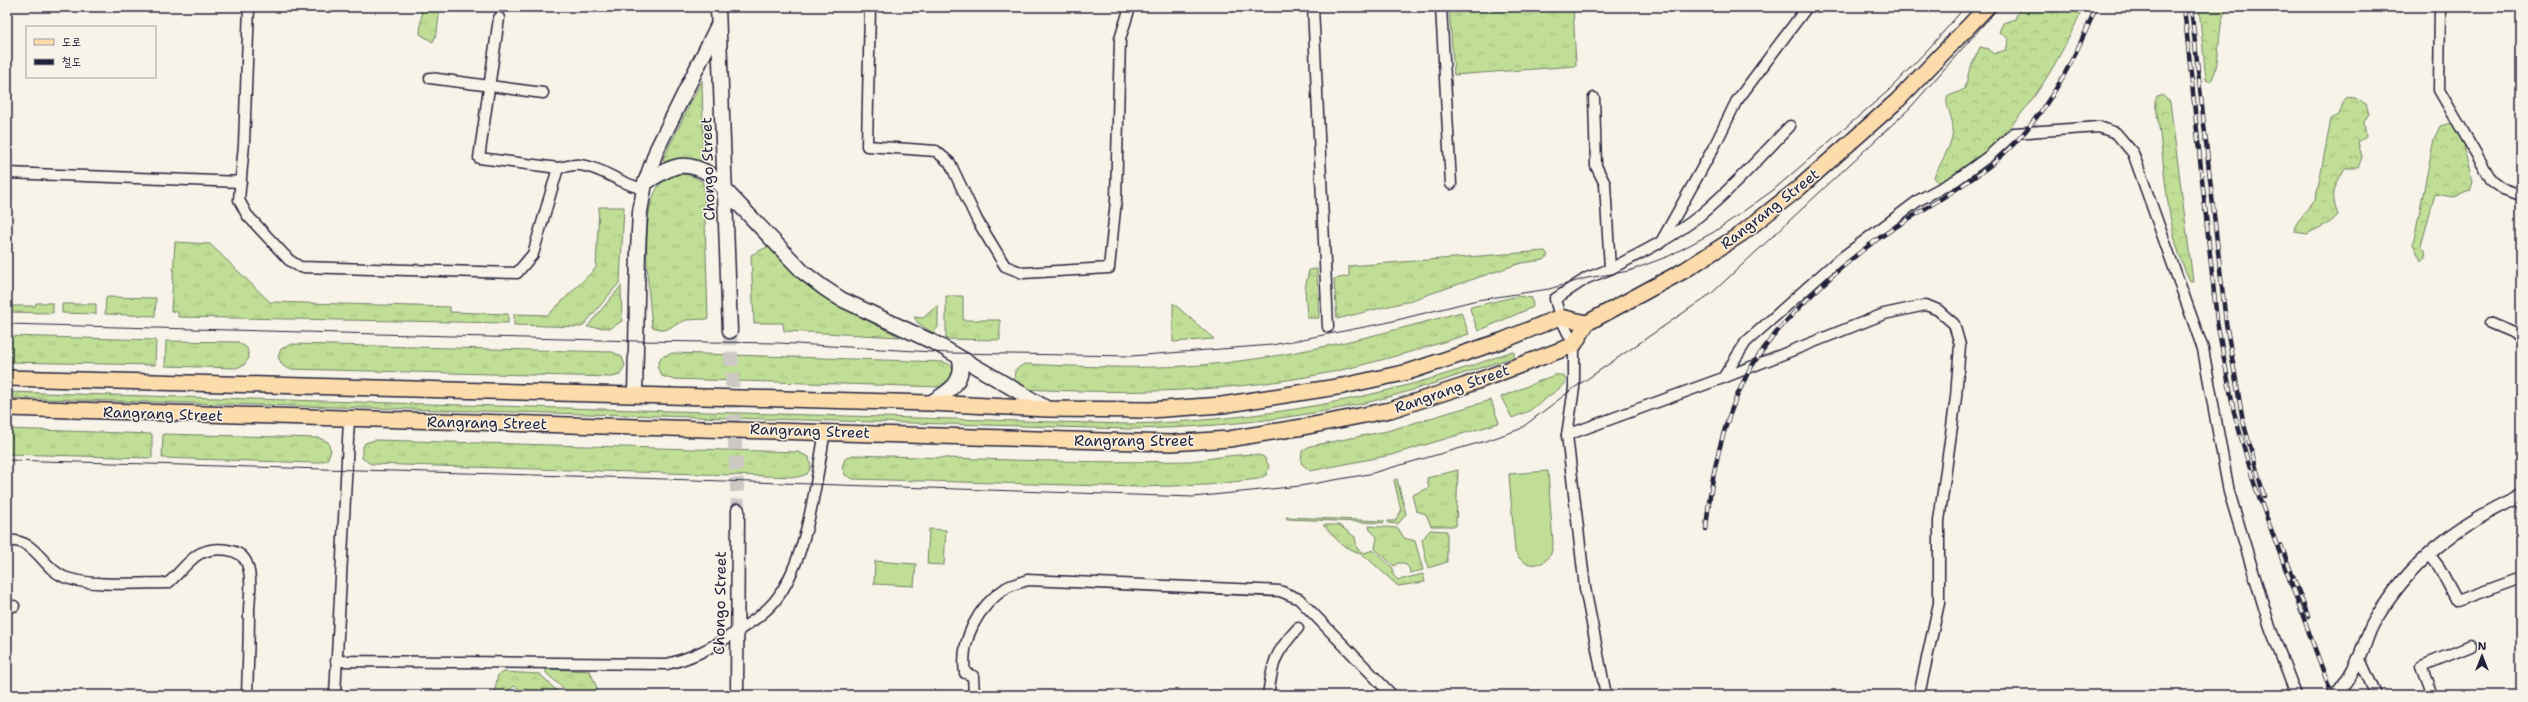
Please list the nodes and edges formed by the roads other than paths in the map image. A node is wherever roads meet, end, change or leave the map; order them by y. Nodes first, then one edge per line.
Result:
1 (249, 7) edge
2 (718, 7) edge
3 (870, 7) edge
4 (1130, 7) edge
5 (1313, 7) edge
6 (1441, 7) edge
7 (1807, 7) edge
8 (1987, 7) edge
9 (2440, 7) edge
10 (499, 18) dead end
11 (718, 25) junction
12 (430, 78) dead end
13 (489, 85) junction
14 (544, 93) dead end
15 (1594, 98) dead end
16 (1790, 126) dead end
17 (558, 168) junction
18 (7, 173) edge
19 (241, 182) junction
20 (1450, 184) dead end
21 (645, 186) junction
22 (726, 191) junction
23 (2521, 195) edge
24 (1661, 242) junction
25 (1610, 269) junction
26 (1560, 317) junction
27 (1587, 322) junction
28 (2490, 323) dead end
29 (1328, 327) dead end
30 (730, 331) tunnel mouth
31 (2521, 336) edge
32 (1574, 345) junction
33 (960, 359) junction
34 (7, 378) edge
35 (1723, 378) junction
36 (635, 395) junction
37 (930, 404) junction
38 (7, 408) edge
39 (1048, 409) junction
40 (349, 420) junction
41 (825, 431) junction
42 (1568, 435) junction
43 (2521, 496) edge
44 (738, 510) tunnel mouth
45 (7, 541) edge
46 (2429, 554) junction
47 (2521, 578) edge
48 (1298, 628) dead end
49 (737, 631) junction
50 (2471, 646) dead end
51 (2359, 657) junction
52 (336, 661) junction
53 (247, 695) edge
54 (335, 695) edge
55 (737, 695) edge
56 (974, 695) edge
57 (1268, 695) edge
58 (1392, 695) edge
59 (1606, 695) edge
60 (1919, 695) edge
61 (2296, 695) edge
62 (2336, 695) edge
63 (2376, 695) edge
64 (2433, 695) edge

1 - 19 street
2 - 11 main road, Chongo Street
3 - 4 street
5 - 29 street
6 - 20 street
7 - 24 street
8 - 27 main road, Rangrang Street
9 - 23 street
10 - 13 street
11 - 21 main road
11 - 22 main road, Chongo Street
12 - 13 street
13 - 14 street
13 - 17 street
15 - 25 street
16 - 24 street
17 - 19 street
17 - 21 street
18 - 19 street
21 - 22 main road
21 - 36 main road
22 - 30 main road, Chongo Street
22 - 33 main road
24 - 25 street
25 - 26 street
26 - 27 main road
26 - 32 street
26 - 39 main road, Rangrang Street
27 - 32 main road
28 - 31 street
32 - 41 main road, Rangrang Street
32 - 42 street
33 - 37 main road
33 - 39 main road
34 - 36 main road, Rangrang Street
35 - 42 street
35 - 60 street
35 - 61 street
36 - 37 main road, Rangrang Street
37 - 39 main road, Rangrang Street
38 - 40 main road, Rangrang Street
40 - 41 main road, Rangrang Street
40 - 52 street
41 - 49 street
42 - 59 street
43 - 46 street
44 - 49 street, Chongo Street
45 - 53 street
46 - 47 street
46 - 51 street
48 - 57 street
49 - 52 street
49 - 55 street, Chongo Street
50 - 64 street
51 - 62 street
51 - 63 street
52 - 54 street
56 - 58 street

